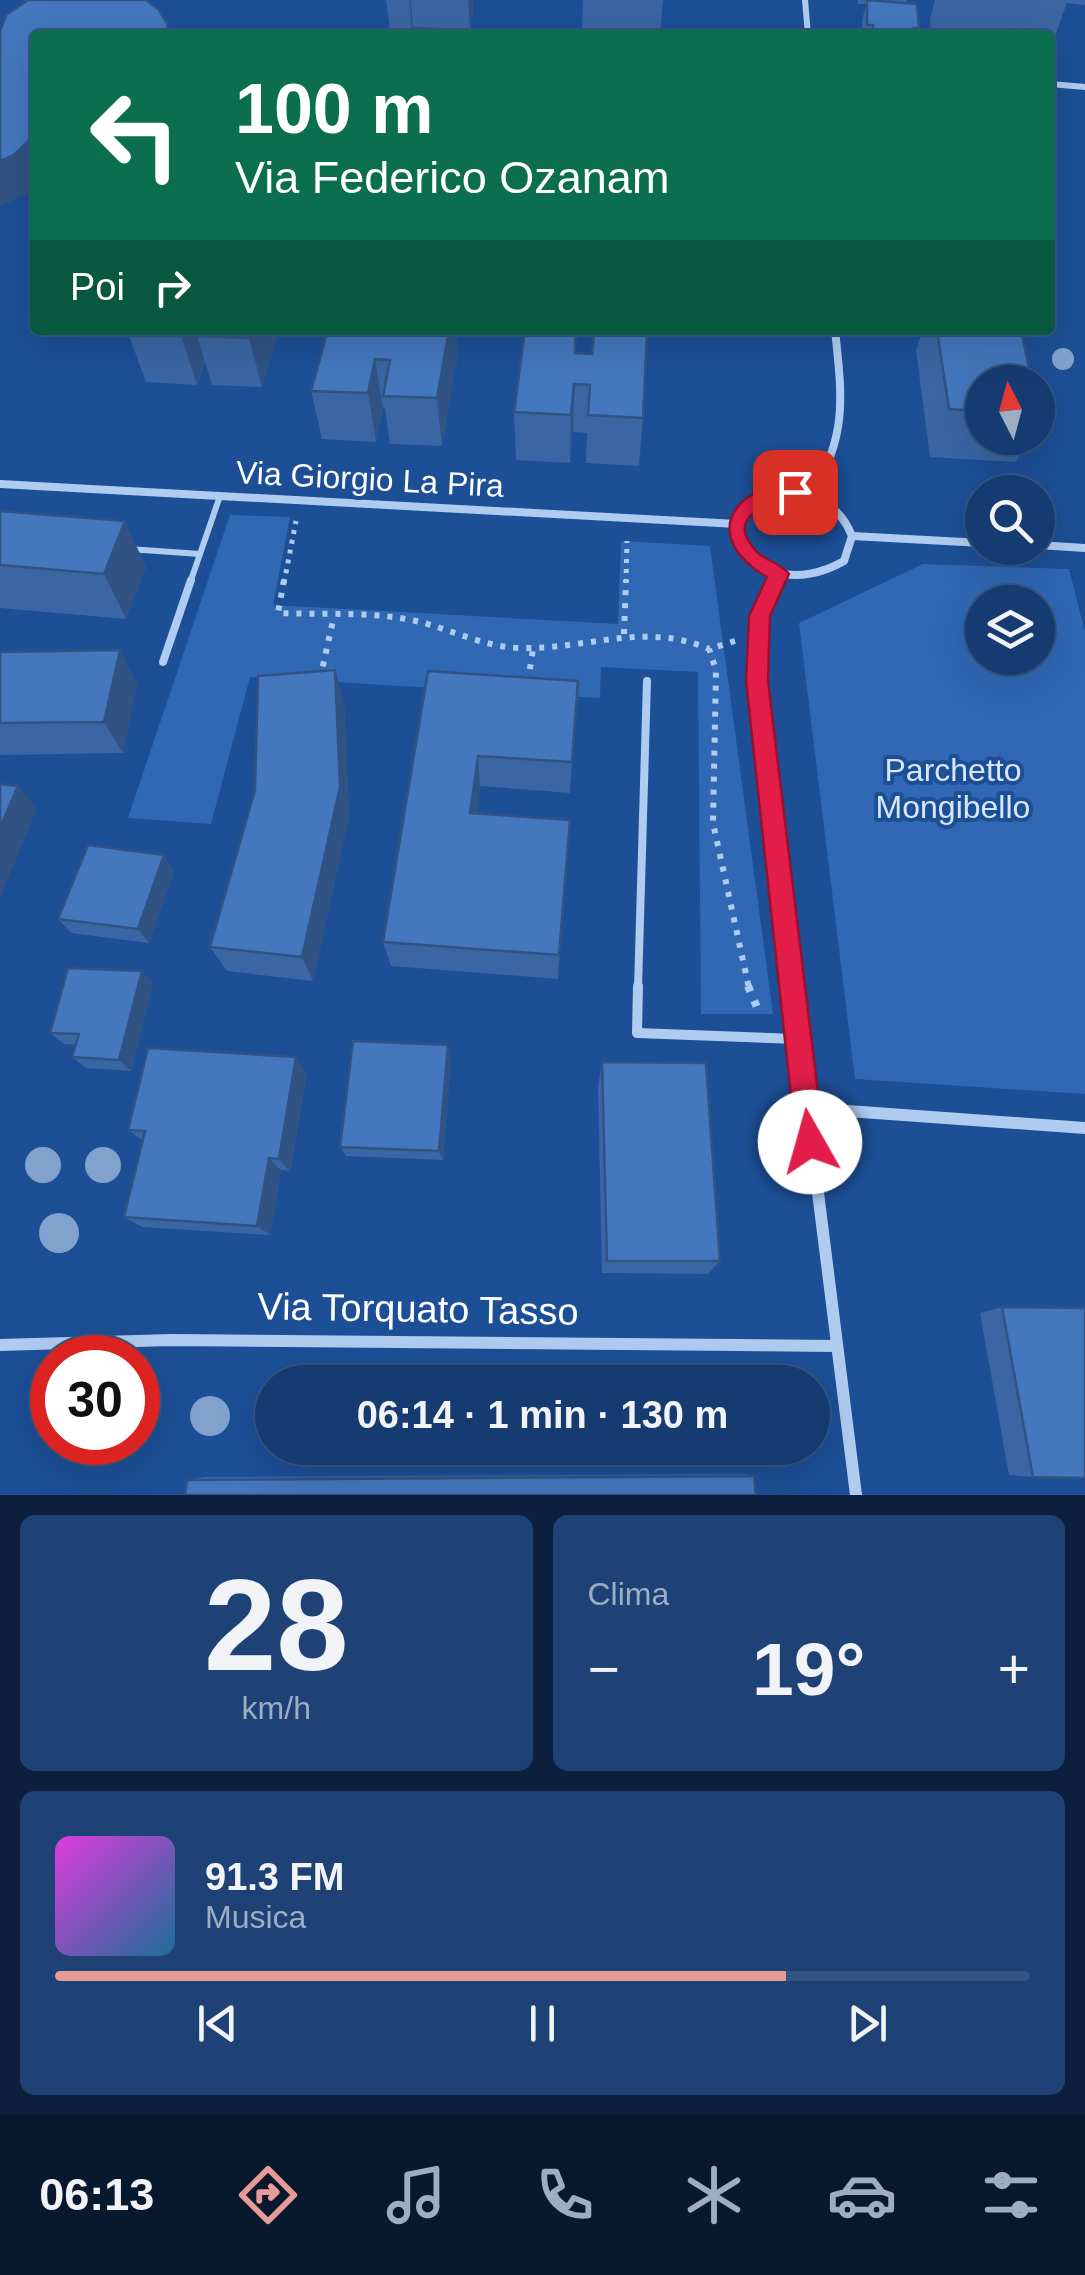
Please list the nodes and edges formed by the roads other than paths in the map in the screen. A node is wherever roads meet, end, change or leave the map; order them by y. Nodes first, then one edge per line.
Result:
1 (805, 0) edge
2 (808, 30) edge
3 (1055, 84) edge
4 (1085, 86) edge
5 (835, 335) edge
6 (0, 484) edge
7 (812, 495) junction
8 (220, 496) junction
9 (737, 524) junction
10 (852, 536) junction
11 (965, 542) edge
12 (1055, 547) edge
13 (1085, 548) edge
14 (127, 549) edge
15 (200, 554) junction
16 (779, 574) junction
17 (162, 662) dead end
18 (647, 680) dead end
19 (798, 1039) junction
20 (806, 1108) junction
21 (1085, 1128) edge
22 (0, 1345) edge
23 (836, 1346) junction
24 (856, 1495) edge

1 - 2 street
3 - 4 street
5 - 7 street
6 - 8 street, Via Giorgio La Pira
7 - 9 street
7 - 10 street
8 - 9 street, Via Giorgio La Pira
8 - 15 lane
9 - 16 street
10 - 11 street
10 - 16 street
12 - 13 street
14 - 15 lane
15 - 17 lane
16 - 19 street
18 - 19 lane
19 - 20 street
20 - 21 street
20 - 23 street
22 - 23 street, Via Torquato Tasso
23 - 24 street

